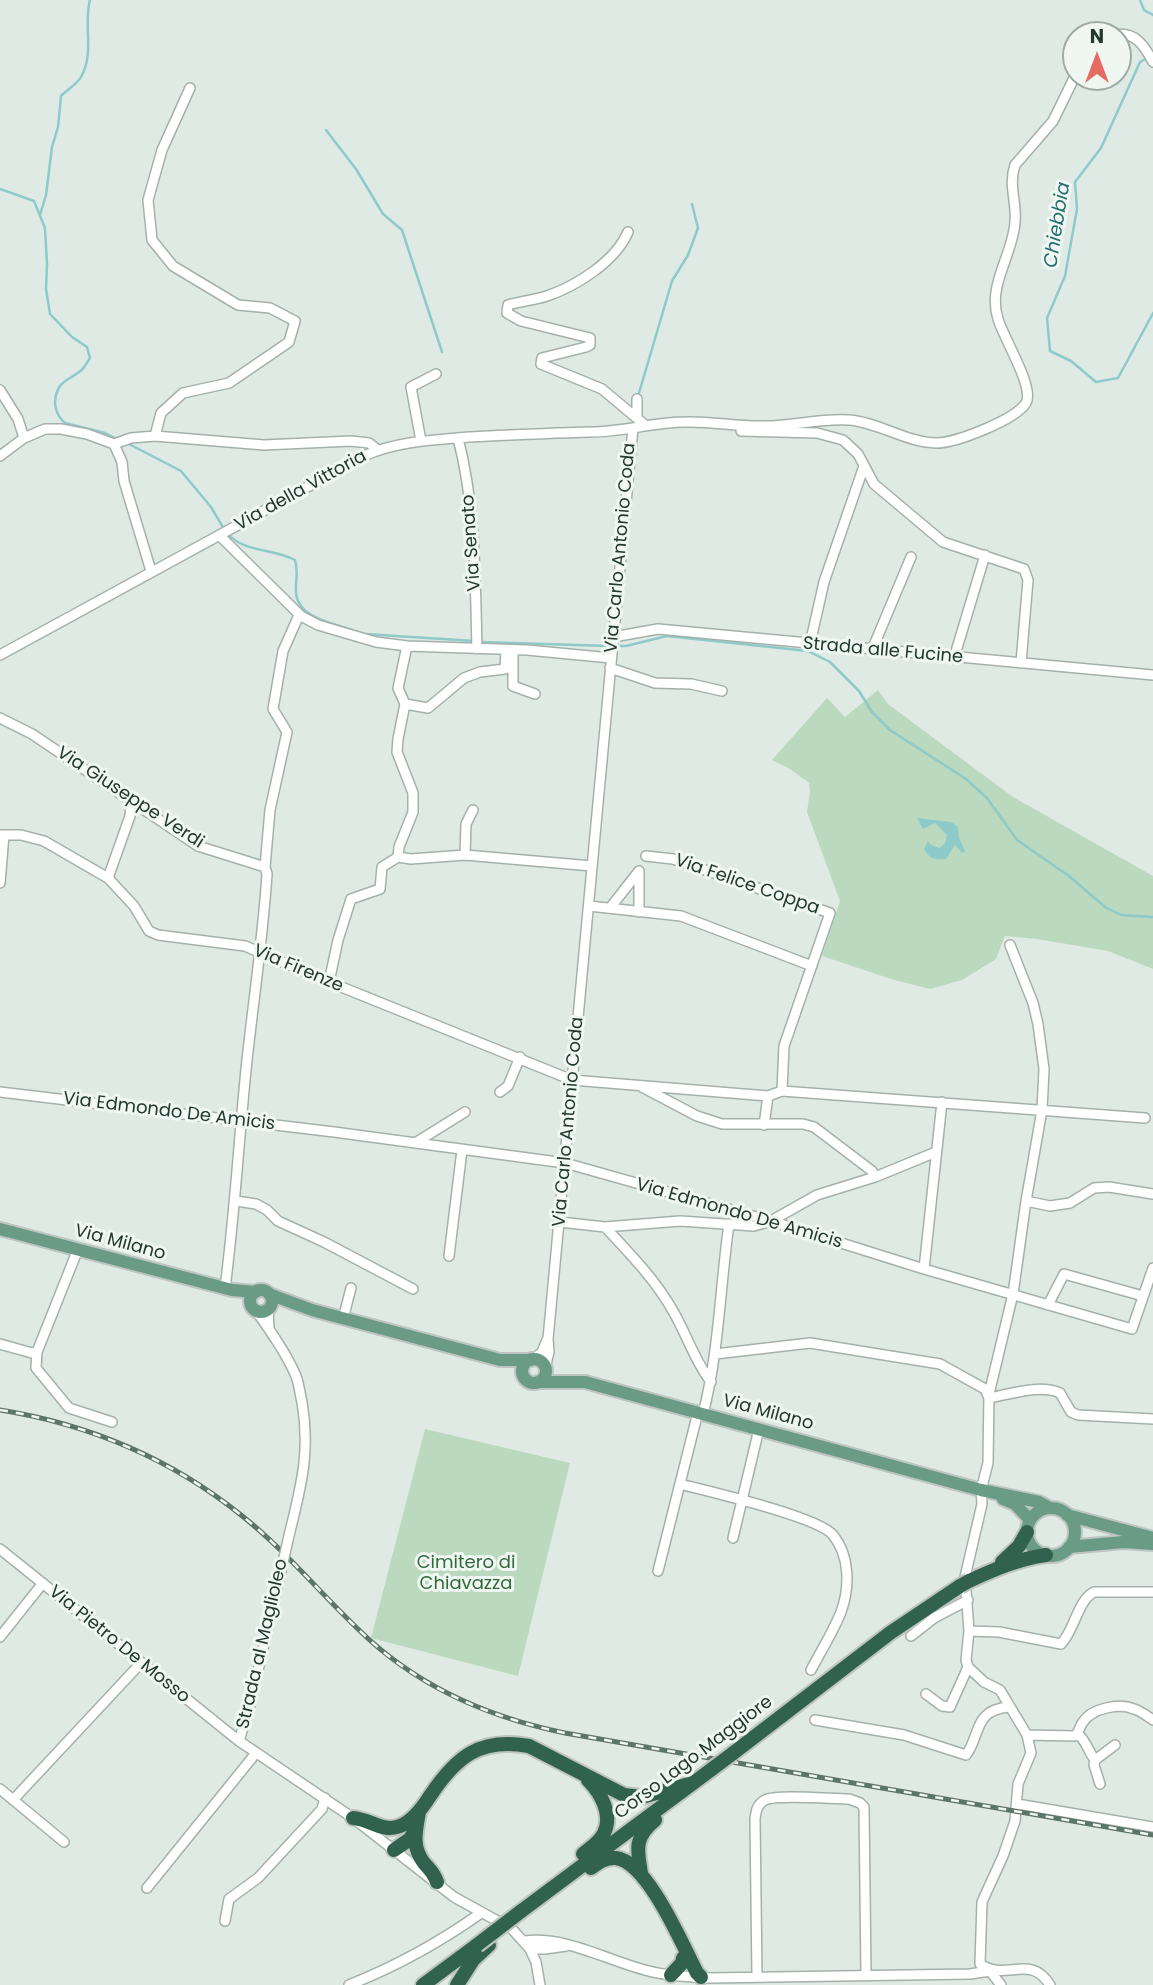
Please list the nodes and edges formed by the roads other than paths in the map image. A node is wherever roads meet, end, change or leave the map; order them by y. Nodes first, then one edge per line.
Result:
1 (1132, 38) edge
2 (1153, 62) edge
3 (190, 88) dead end
4 (1068, 91) edge
5 (628, 232) dead end
6 (436, 374) dead end
7 (0, 390) edge
8 (637, 399) dead end
9 (637, 418) junction
10 (704, 424) junction
11 (645, 425) junction
12 (633, 428) junction
13 (155, 436) junction
14 (458, 438) junction
15 (24, 439) junction
16 (421, 440) junction
17 (114, 444) junction
18 (378, 450) junction
19 (0, 456) edge
20 (864, 466) junction
21 (226, 532) junction
22 (985, 555) junction
23 (911, 556) dead end
24 (151, 571) junction
25 (299, 615) junction
26 (613, 637) junction
27 (810, 644) junction
28 (407, 646) junction
29 (477, 649) junction
30 (510, 650) junction
31 (872, 650) junction
32 (0, 655) edge
33 (611, 658) junction
34 (954, 658) junction
35 (1021, 663) junction
36 (610, 668) junction
37 (1153, 675) edge
38 (722, 691) dead end
39 (535, 694) dead end
40 (405, 704) junction
41 (0, 718) edge
42 (131, 802) junction
43 (473, 810) dead end
44 (2, 835) edge
45 (465, 855) junction
46 (646, 856) dead end
47 (398, 857) junction
48 (592, 866) junction
49 (265, 867) junction
50 (108, 878) junction
51 (0, 883) edge
52 (589, 906) junction
53 (610, 908) junction
54 (639, 912) junction
55 (1010, 945) dead end
56 (261, 953) junction
57 (812, 966) junction
58 (329, 982) junction
59 (520, 1057) junction
60 (572, 1080) junction
61 (639, 1085) junction
62 (782, 1091) junction
63 (0, 1092) edge
64 (500, 1092) dead end
65 (768, 1096) junction
66 (942, 1102) junction
67 (1042, 1110) junction
68 (465, 1112) dead end
69 (1144, 1118) dead end
70 (242, 1122) junction
71 (764, 1125) junction
72 (415, 1143) junction
73 (462, 1150) junction
74 (936, 1152) junction
75 (565, 1163) junction
76 (875, 1177) junction
77 (1153, 1194) edge
78 (236, 1201) junction
79 (1026, 1202) junction
80 (771, 1221) junction
81 (560, 1222) junction
82 (729, 1224) junction
83 (605, 1227) junction
84 (0, 1228) edge
85 (78, 1249) junction
86 (449, 1256) dead end
87 (1153, 1268) edge
88 (924, 1269) junction
89 (351, 1288) dead end
90 (228, 1289) junction
91 (413, 1289) dead end
92 (1013, 1293) junction
93 (1143, 1296) junction
94 (262, 1303) junction
95 (1048, 1305) junction
96 (343, 1319) junction
97 (548, 1339) junction
98 (0, 1344) edge
99 (37, 1352) junction
100 (715, 1354) junction
101 (532, 1359) junction
102 (504, 1361) junction
103 (522, 1374) junction
104 (543, 1374) junction
105 (711, 1382) junction
106 (989, 1398) junction
107 (701, 1413) junction
108 (1153, 1419) edge
109 (112, 1422) dead end
110 (760, 1429) junction
111 (680, 1484) junction
112 (985, 1490) junction
113 (742, 1500) junction
114 (1050, 1508) junction
115 (1067, 1514) junction
116 (1029, 1526) junction
117 (733, 1538) dead end
118 (1153, 1538) edge
119 (1153, 1544) edge
120 (1069, 1547) junction
121 (0, 1549) edge
122 (1046, 1555) junction
123 (993, 1569) junction
124 (658, 1571) dead end
125 (43, 1583) junction
126 (966, 1589) junction
127 (1153, 1592) edge
128 (970, 1630) junction
129 (911, 1636) dead end
130 (0, 1637) edge
131 (141, 1662) junction
132 (968, 1667) junction
133 (811, 1670) dead end
134 (926, 1694) dead end
135 (1009, 1707) junction
136 (815, 1720) dead end
137 (1153, 1720) edge
138 (1078, 1734) junction
139 (1027, 1735) junction
140 (239, 1741) junction
141 (1115, 1745) dead end
142 (256, 1753) junction
143 (1095, 1759) junction
144 (585, 1777) junction
145 (1100, 1784) dead end
146 (687, 1788) junction
147 (0, 1789) edge
148 (325, 1798) junction
149 (13, 1800) junction
150 (1017, 1804) junction
151 (353, 1818) junction
152 (1153, 1827) edge
153 (408, 1829) junction
154 (64, 1842) dead end
155 (394, 1850) junction
156 (641, 1873) junction
157 (564, 1879) junction
158 (437, 1882) junction
159 (147, 1888) dead end
160 (481, 1913) junction
161 (225, 1921) dead end
162 (483, 1945) junction
163 (528, 1945) junction
164 (569, 1946) junction
165 (551, 1948) junction
166 (441, 1971) junction
167 (692, 1971) junction
168 (538, 1972) junction
169 (990, 1972) junction
170 (671, 1975) joint
171 (757, 1976) junction
172 (866, 1976) junction
173 (349, 1985) edge
174 (411, 1985) edge
175 (423, 1985) edge
176 (457, 1985) edge
177 (540, 1985) edge
178 (1001, 1985) edge
179 (1050, 1985) edge

1 - 2 street
3 - 13 street
4 - 10 street
5 - 9 street
6 - 16 street
7 - 15 street
8 - 9 street
9 - 11 street
10 - 11 street, Via della Vittoria
10 - 20 street
11 - 12 street, Via della Vittoria
12 - 14 street, Via della Vittoria
12 - 26 street, Via Carlo Antonio Coda
13 - 17 street
13 - 18 street
14 - 16 street, Via della Vittoria
14 - 29 street, Via Senato
15 - 17 street
15 - 19 street
16 - 18 street, Via della Vittoria
17 - 24 street
18 - 21 street, Via della Vittoria
20 - 22 street
20 - 27 street
21 - 24 street, Via della Vittoria
21 - 25 street
22 - 34 street
22 - 35 street
23 - 31 street
24 - 32 street, Via della Vittoria
25 - 28 street
25 - 49 street
26 - 27 street, Strada alle Fucine
26 - 33 street, Via Carlo Antonio Coda
27 - 31 street, Strada alle Fucine
28 - 29 street
28 - 40 street
29 - 30 street
30 - 33 street
30 - 39 street
30 - 40 street
31 - 34 street, Strada alle Fucine
33 - 36 street, Via Carlo Antonio Coda
34 - 35 street, Strada alle Fucine
35 - 37 street, Strada alle Fucine
36 - 38 street, Via Carlo Antonio Coda
36 - 48 street, Via Carlo Antonio Coda
40 - 47 street
41 - 42 street, Via Giuseppe Verdi
42 - 49 street, Via Giuseppe Verdi
42 - 50 street
43 - 45 street
44 - 50 street, Via Firenze
44 - 51 street, Via Firenze
45 - 47 street
45 - 48 street
46 - 57 street, Via Felice Coppa
47 - 58 street
48 - 52 street, Via Carlo Antonio Coda
49 - 56 street
50 - 56 street, Via Firenze
52 - 53 street
52 - 60 street, Via Carlo Antonio Coda
53 - 54 street
53 - 54 street
54 - 57 street
55 - 67 street
56 - 58 street, Via Firenze
56 - 70 street
57 - 62 street, Via Felice Coppa
58 - 59 street, Via Firenze
59 - 60 street, Via Firenze
59 - 64 street
60 - 61 street
60 - 75 street, Via Carlo Antonio Coda
61 - 65 street
61 - 71 street
62 - 65 street
62 - 66 street
63 - 70 street, Via Edmondo De Amicis
65 - 71 street
66 - 67 street
66 - 74 street
67 - 69 street
67 - 79 street
68 - 72 street
70 - 72 street, Via Edmondo De Amicis
70 - 78 street
71 - 76 street
72 - 73 street, Via Edmondo De Amicis
73 - 75 street, Via Edmondo De Amicis
73 - 86 street
74 - 76 street
74 - 88 street
75 - 80 street, Via Edmondo De Amicis
75 - 81 street, Via Carlo Antonio Coda
76 - 80 street
77 - 79 street
78 - 90 street
78 - 91 street
79 - 92 street
80 - 82 street
80 - 88 street, Via Edmondo De Amicis
81 - 83 street
81 - 97 street, Via Carlo Antonio Coda
82 - 83 street
82 - 100 street
83 - 105 street
84 - 85 main road, Via Milano
85 - 90 main road, Via Milano
85 - 99 street
87 - 93 street
88 - 92 street, Via Edmondo De Amicis
89 - 96 street
90 - 94 main road, Via Milano
92 - 95 street, Via Edmondo De Amicis
92 - 106 street
93 - 95 street
93 - 95 street, Via Edmondo De Amicis
94 - 96 main road, Via Milano
94 - 140 street, Strada al Maglioleo, bridge
96 - 102 main road, Via Milano
97 - 101 street, Via Carlo Antonio Coda
97 - 104 street, Via Carlo Antonio Coda
98 - 99 street
99 - 109 street
100 - 105 street
100 - 106 street
101 - 102 main road, Via Milano
101 - 103 main road
101 - 104 main road
102 - 103 main road, Via Milano
103 - 104 main road, Via Milano
104 - 107 main road, Via Milano
105 - 107 street
106 - 108 street
106 - 112 street
107 - 110 main road, Via Milano
107 - 111 street
110 - 112 main road, Via Milano
110 - 113 street
111 - 113 street
111 - 124 street
112 - 114 main road, Via Milano
112 - 116 main road, Via Milano
112 - 126 street
113 - 117 street
113 - 133 street
114 - 115 main road
114 - 116 main road
115 - 118 main road
115 - 120 main road
116 - 122 main road
116 - 123 highway, Corso Lago Maggiore
119 - 120 main road
120 - 122 main road
121 - 125 street, Via Pietro De Mosso
122 - 123 highway, Corso Lago Maggiore
123 - 126 highway, Corso Lago Maggiore
125 - 130 street
125 - 131 street, Via Pietro De Mosso
126 - 128 street
126 - 129 street
126 - 146 highway, Corso Lago Maggiore, bridge
127 - 128 street
128 - 132 street
131 - 140 street, Via Pietro De Mosso
131 - 149 street
132 - 134 street
132 - 135 street
135 - 136 street
135 - 139 street
137 - 138 street
138 - 139 street
138 - 143 street
139 - 150 street
140 - 142 street, Strada al Maglioleo
141 - 143 street
142 - 148 street, Strada al Maglioleo
142 - 159 street
143 - 145 street
144 - 146 highway
144 - 153 highway
144 - 157 highway
146 - 156 highway
146 - 157 highway, Corso Lago Maggiore
147 - 149 street
148 - 151 street, Strada al Maglioleo
148 - 161 street
149 - 154 street
150 - 152 street
150 - 169 street
151 - 153 highway
151 - 155 street, Strada al Maglioleo
153 - 155 highway
153 - 158 highway
155 - 158 street, Strada al Maglioleo
156 - 157 highway
156 - 167 highway
157 - 162 highway, Corso Lago Maggiore, bridge
158 - 160 street, Strada al Maglioleo
160 - 163 street, Strada al Maglioleo
160 - 173 street
162 - 166 highway, Corso Lago Maggiore
162 - 176 highway
163 - 164 street
163 - 165 street
163 - 168 street
164 - 165 street
164 - 170 street
165 - 168 street
166 - 174 highway
166 - 175 highway, Corso Lago Maggiore
167 - 170 highway
167 - 171 street
168 - 177 street
169 - 172 street
169 - 178 street
169 - 179 street
171 - 172 street
171 - 172 street

